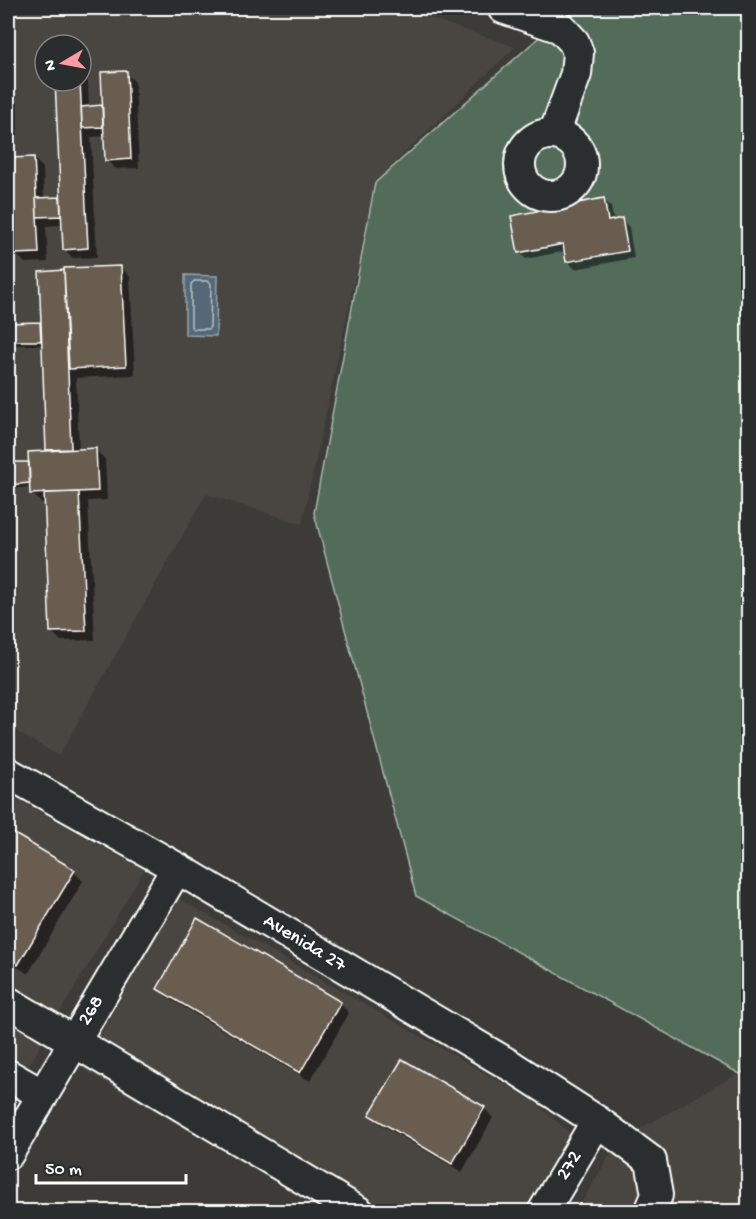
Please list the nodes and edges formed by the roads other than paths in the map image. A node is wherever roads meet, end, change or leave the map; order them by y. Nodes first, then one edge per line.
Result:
1 (503, 8) edge
2 (554, 134) dead end
3 (8, 773) edge
4 (177, 868) junction
5 (8, 1002) edge
6 (74, 1042) junction
7 (8, 1075) edge
8 (42, 1095) junction
9 (597, 1121) junction
10 (8, 1154) edge
11 (359, 1212) edge
12 (543, 1212) edge
13 (650, 1212) edge

1 - 2 street
3 - 4 street, Avenida 27
4 - 6 street, 268
4 - 9 street, Avenida 27
5 - 6 street
6 - 8 street, 268
6 - 11 street
7 - 8 street
8 - 10 street, 268
9 - 12 street, 272
9 - 13 street, Avenida 27

